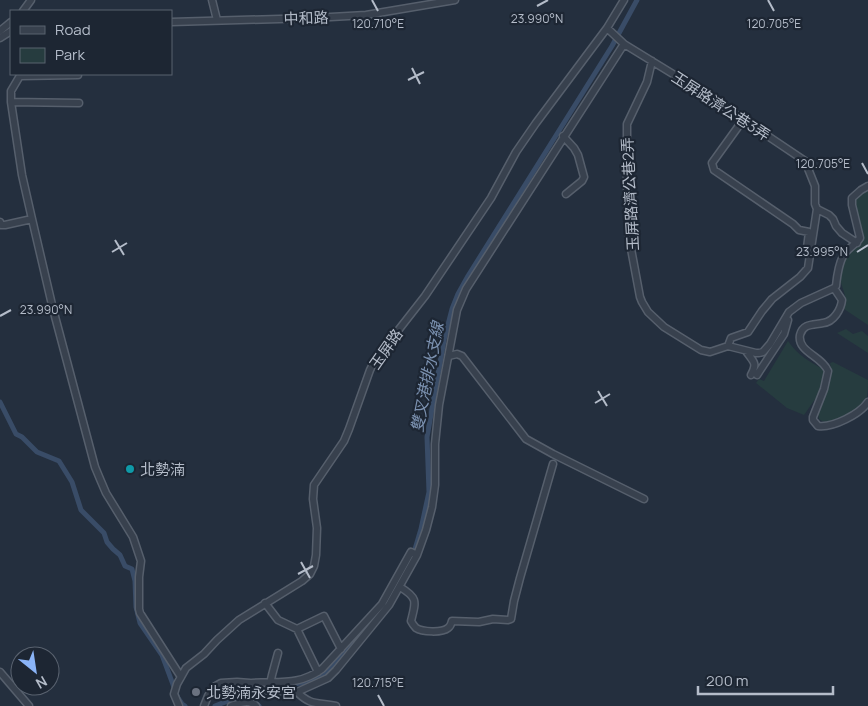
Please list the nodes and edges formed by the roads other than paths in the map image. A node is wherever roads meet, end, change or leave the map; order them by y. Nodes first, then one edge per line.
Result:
1 (32, 0) edge
2 (212, 0) edge
3 (454, 0) edge
4 (624, 0) edge
5 (24, 10) edge
6 (217, 20) junction
7 (172, 22) edge
8 (10, 23) edge
9 (607, 28) junction
10 (0, 31) edge
11 (624, 44) junction
12 (652, 60) junction
13 (20, 75) edge
14 (78, 75) dead end
15 (11, 102) junction
16 (79, 103) dead end
17 (743, 120) junction
18 (564, 136) junction
19 (868, 186) edge
20 (566, 194) dead end
21 (817, 209) junction
22 (32, 219) junction
23 (0, 222) edge
24 (857, 243) junction
25 (811, 250) junction
26 (834, 288) junction
27 (801, 303) junction
28 (728, 346) junction
29 (745, 350) junction
30 (449, 356) junction
31 (868, 402) edge
32 (553, 464) dead end
33 (644, 499) dead end
34 (417, 555) junction
35 (400, 587) junction
36 (265, 603) junction
37 (297, 629) junction
38 (341, 649) junction
39 (278, 653) dead end
40 (0, 672) edge
41 (318, 672) junction
42 (181, 677) junction
43 (271, 682) junction
44 (250, 683) junction
45 (270, 690) junction
46 (297, 692) junction
47 (236, 704) edge
48 (29, 706) edge
49 (179, 706) edge
50 (204, 706) edge
51 (256, 706) edge
52 (336, 706) edge

1 - 5 street
2 - 6 street
3 - 6 street, 中和路
4 - 9 street, 玉屏路
6 - 7 street, 中和路
8 - 10 street
9 - 11 street
9 - 36 street, 玉屏路
11 - 12 street, 玉屏路濟公巷3弄
11 - 18 street
12 - 17 street, 玉屏路濟公巷3弄
12 - 28 street, 玉屏路濟公巷2弄
13 - 14 street
13 - 15 street
15 - 16 street
15 - 22 street
17 - 21 street, 玉屏路濟公巷3弄
17 - 25 street
18 - 20 street
18 - 30 street
19 - 24 street
21 - 24 street
21 - 25 street, 玉屏路濟公巷3弄
22 - 23 street
22 - 42 street
24 - 26 street
25 - 28 street, 玉屏路濟公巷3弄
26 - 27 street, 玉屏路濟公巷2弄
26 - 31 street
27 - 29 street, 玉屏路濟公巷2弄
27 - 29 street
28 - 29 street, 玉屏路濟公巷2弄
30 - 33 street
30 - 34 street
32 - 35 street
34 - 35 street
34 - 38 street
35 - 46 street
36 - 37 street
36 - 42 street, 玉屏路
37 - 38 street
37 - 41 street
38 - 41 street
39 - 43 street
40 - 48 street
41 - 43 street
42 - 49 street, 玉屏路
43 - 44 street
43 - 45 street
44 - 45 street
44 - 50 street
45 - 46 street
46 - 52 street
47 - 51 street

